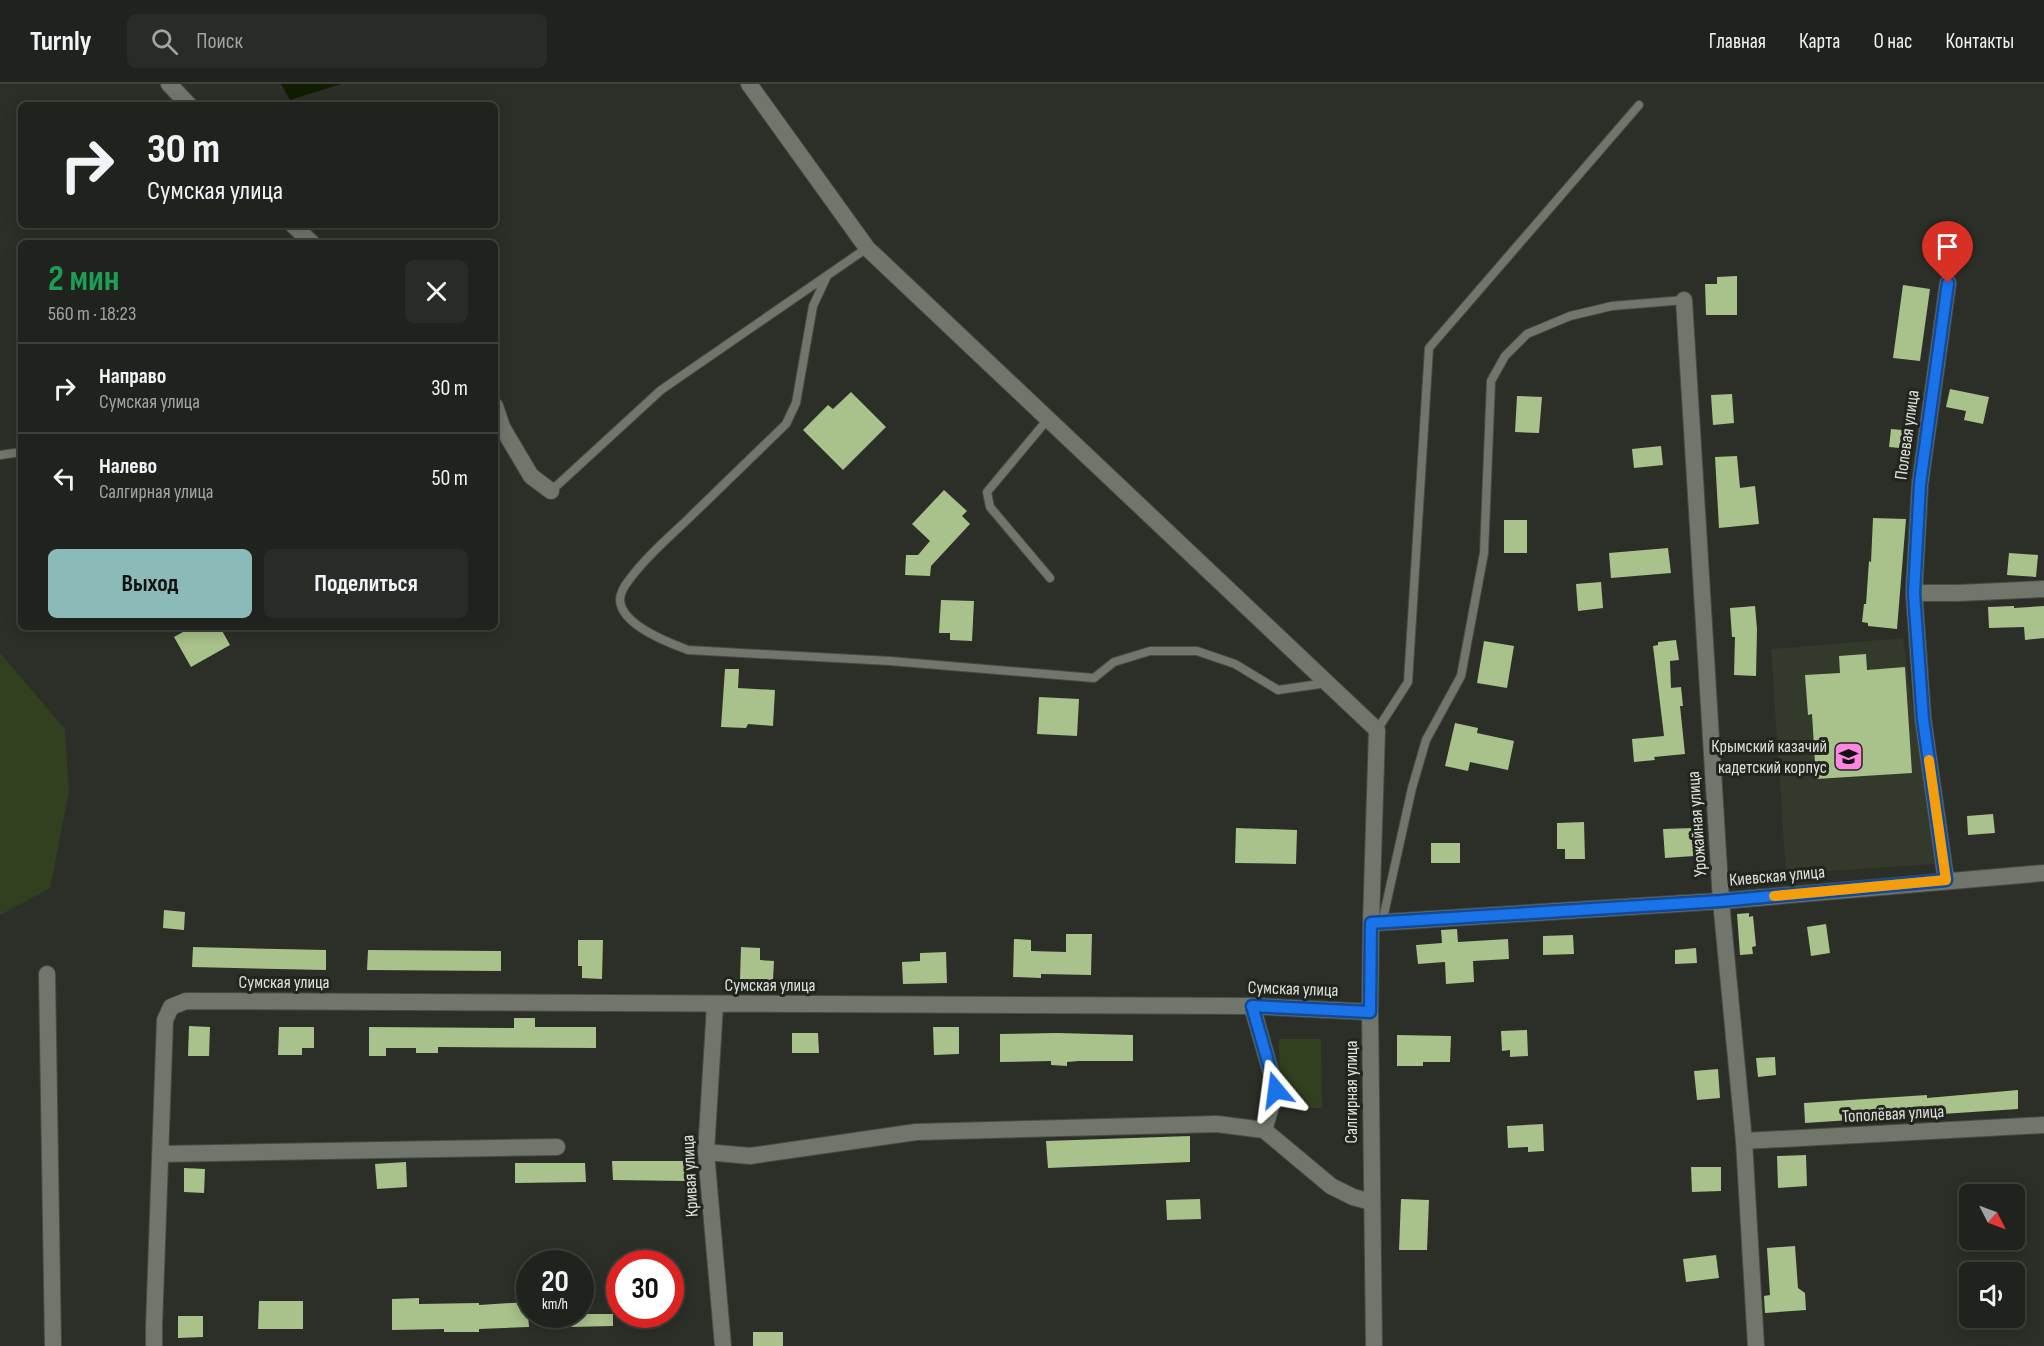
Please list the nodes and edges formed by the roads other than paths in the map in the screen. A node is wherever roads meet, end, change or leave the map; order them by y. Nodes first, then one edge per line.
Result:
1 (169, 84) edge
2 (749, 84) edge
3 (186, 102) edge
4 (1640, 105) dead end
5 (296, 228) edge
6 (309, 240) edge
7 (867, 248) junction
8 (827, 276) junction
9 (1948, 283) dead end
10 (1684, 300) joint
11 (498, 415) edge
12 (1048, 419) junction
13 (18, 452) edge
14 (0, 455) edge
15 (551, 491) joint
16 (1050, 578) dead end
17 (2044, 589) edge
18 (1914, 593) junction
19 (1327, 683) junction
20 (1377, 730) junction
21 (2044, 873) edge
22 (1946, 880) junction
23 (1721, 901) junction
24 (1376, 923) junction
25 (47, 974) dead end
26 (715, 1005) junction
27 (1252, 1006) junction
28 (1370, 1012) junction
29 (2044, 1125) edge
30 (1264, 1130) junction
31 (1743, 1141) junction
32 (556, 1147) dead end
33 (706, 1152) junction
34 (161, 1154) junction
35 (1371, 1202) junction
36 (53, 1346) edge
37 (154, 1346) edge
38 (723, 1346) edge
39 (1374, 1346) edge
40 (1756, 1346) edge

1 - 3 street
2 - 7 street
4 - 20 lane
5 - 6 street
7 - 8 lane
7 - 12 street
8 - 15 lane
8 - 19 lane
9 - 18 street, Полевая улица
10 - 23 street, Урожайная улица
10 - 24 lane
11 - 15 street
12 - 16 lane
12 - 19 street
13 - 14 lane
17 - 18 street
18 - 22 street, Полевая улица
19 - 20 street
20 - 24 street, Салгирная улица
21 - 22 street, Киевская улица
22 - 23 street, Киевская улица
23 - 24 street, Киевская улица
23 - 31 street, Урожайная улица
24 - 28 street, Салгирная улица
25 - 36 street
26 - 27 street, Сумская улица
26 - 33 street, Кривая улица
26 - 34 street, Сумская улица
27 - 28 street, Сумская улица
27 - 30 street
28 - 35 street, Салгирная улица
29 - 31 street, Тополёвая улица
30 - 33 street
30 - 35 street
31 - 40 street, Урожайная улица
32 - 34 street
33 - 38 street, Кривая улица
34 - 37 street
35 - 39 street, Салгирная улица

